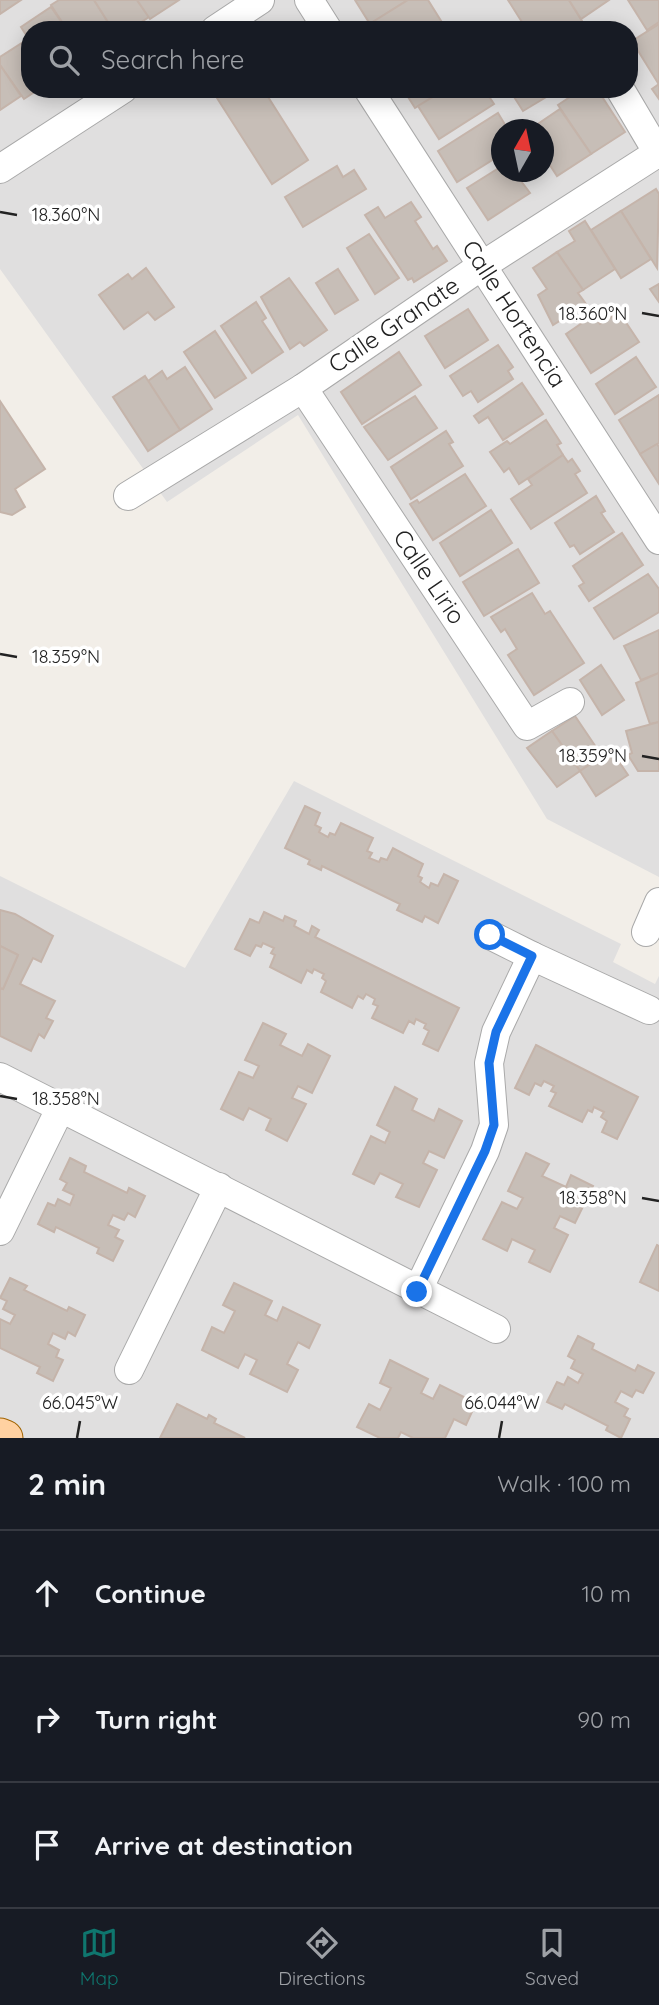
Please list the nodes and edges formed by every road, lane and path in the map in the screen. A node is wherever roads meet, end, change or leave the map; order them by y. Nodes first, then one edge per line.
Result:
1 (260, 0) edge
2 (309, 0) edge
3 (228, 21) edge
4 (322, 21) edge
5 (109, 98) edge
6 (374, 98) edge
7 (625, 98) edge
8 (659, 153) edge
9 (0, 169) edge
10 (483, 264) junction
11 (303, 388) junction
12 (128, 496) dead end
13 (659, 540) edge
14 (570, 702) dead end
15 (659, 902) edge
16 (646, 932) dead end
17 (490, 935) dead end
18 (532, 956) junction
19 (649, 1010) dead end
20 (0, 1077) edge
21 (61, 1107) junction
22 (219, 1187) junction
23 (0, 1231) edge
24 (417, 1292) junction
25 (496, 1329) dead end
26 (129, 1370) dead end

1 - 3 street
2 - 4 street
5 - 9 street
6 - 10 street, Calle Hortencia
7 - 8 street
8 - 10 street, Calle Granate
10 - 11 street, Calle Granate
10 - 13 street, Calle Hortencia
11 - 12 street, Calle Granate
11 - 14 street, Calle Lirio
15 - 16 street
17 - 18 street
18 - 19 street
18 - 24 street
20 - 21 street
21 - 22 street
21 - 23 street
22 - 24 street
22 - 26 street
24 - 25 street

